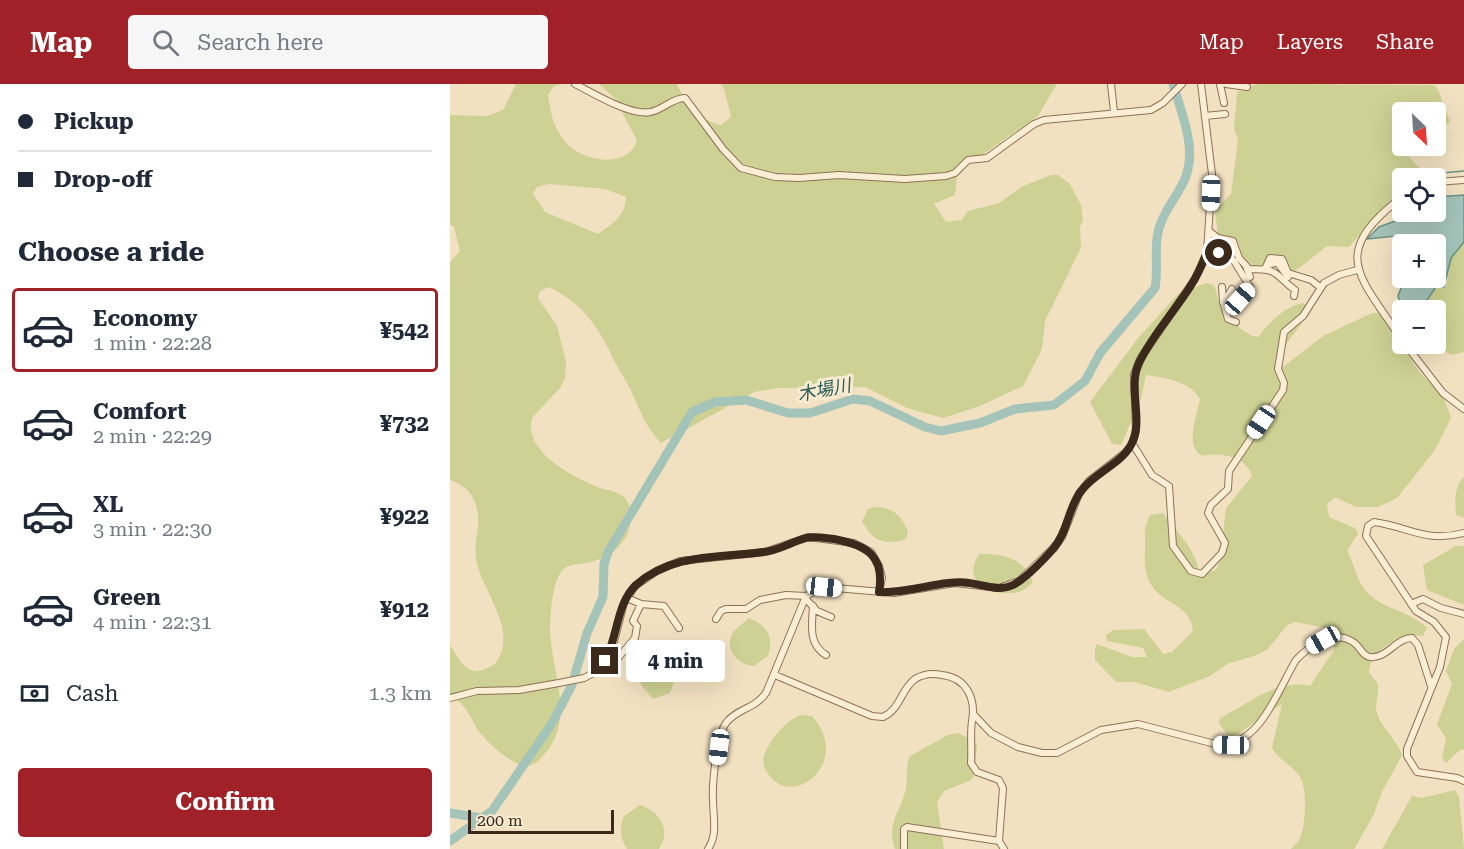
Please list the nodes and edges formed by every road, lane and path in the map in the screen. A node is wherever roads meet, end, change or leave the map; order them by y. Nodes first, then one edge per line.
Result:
1 (575, 84) edge
2 (1111, 84) edge
3 (1201, 84) edge
4 (1220, 84) edge
5 (1226, 84) edge
6 (1182, 85) edge
7 (1247, 87) dead end
8 (1224, 103) dead end
9 (1114, 112) junction
10 (1225, 114) dead end
11 (1205, 116) junction
12 (1464, 180) edge
13 (1446, 181) edge
14 (1392, 206) edge
15 (1209, 231) junction
16 (1205, 257) junction
17 (1243, 266) junction
18 (1266, 269) junction
19 (1357, 270) junction
20 (1250, 277) dead end
21 (1222, 287) dead end
22 (1320, 287) junction
23 (1232, 289) dead end
24 (1294, 296) dead end
25 (1225, 303) junction
26 (1236, 322) dead end
27 (1392, 324) edge
28 (1413, 354) edge
29 (1464, 409) edge
30 (1132, 443) junction
31 (1464, 533) edge
32 (879, 592) junction
33 (627, 597) junction
34 (806, 597) junction
35 (641, 604) junction
36 (1411, 604) junction
37 (813, 606) junction
38 (1464, 614) edge
39 (831, 617) dead end
40 (716, 620) dead end
41 (679, 628) dead end
42 (826, 655) dead end
43 (618, 658) dead end
44 (775, 675) junction
45 (1431, 686) junction
46 (450, 698) edge
47 (975, 716) junction
48 (1464, 781) edge
49 (999, 841) junction
50 (708, 849) edge
51 (904, 849) edge
52 (1004, 849) edge

1 - 9 street
2 - 9 street
3 - 11 street
4 - 8 street
5 - 7 street
6 - 9 street
10 - 11 street
11 - 15 street
12 - 13 street
14 - 19 street
15 - 16 street
15 - 17 street
16 - 17 street
16 - 30 street
17 - 18 street
17 - 20 street
17 - 25 street
18 - 22 street
18 - 24 street
19 - 22 street
19 - 27 street
21 - 25 street
22 - 30 street
23 - 25 street
25 - 26 street
28 - 29 street
30 - 32 street
31 - 36 street
32 - 33 street
32 - 34 street
33 - 35 street
33 - 46 street
34 - 37 street
34 - 40 street
34 - 44 street
35 - 41 street
35 - 43 street
36 - 38 street
36 - 45 street
37 - 39 street
37 - 42 street
44 - 47 street
44 - 50 street
45 - 47 street
45 - 48 street
47 - 49 street
49 - 51 street
49 - 52 street

